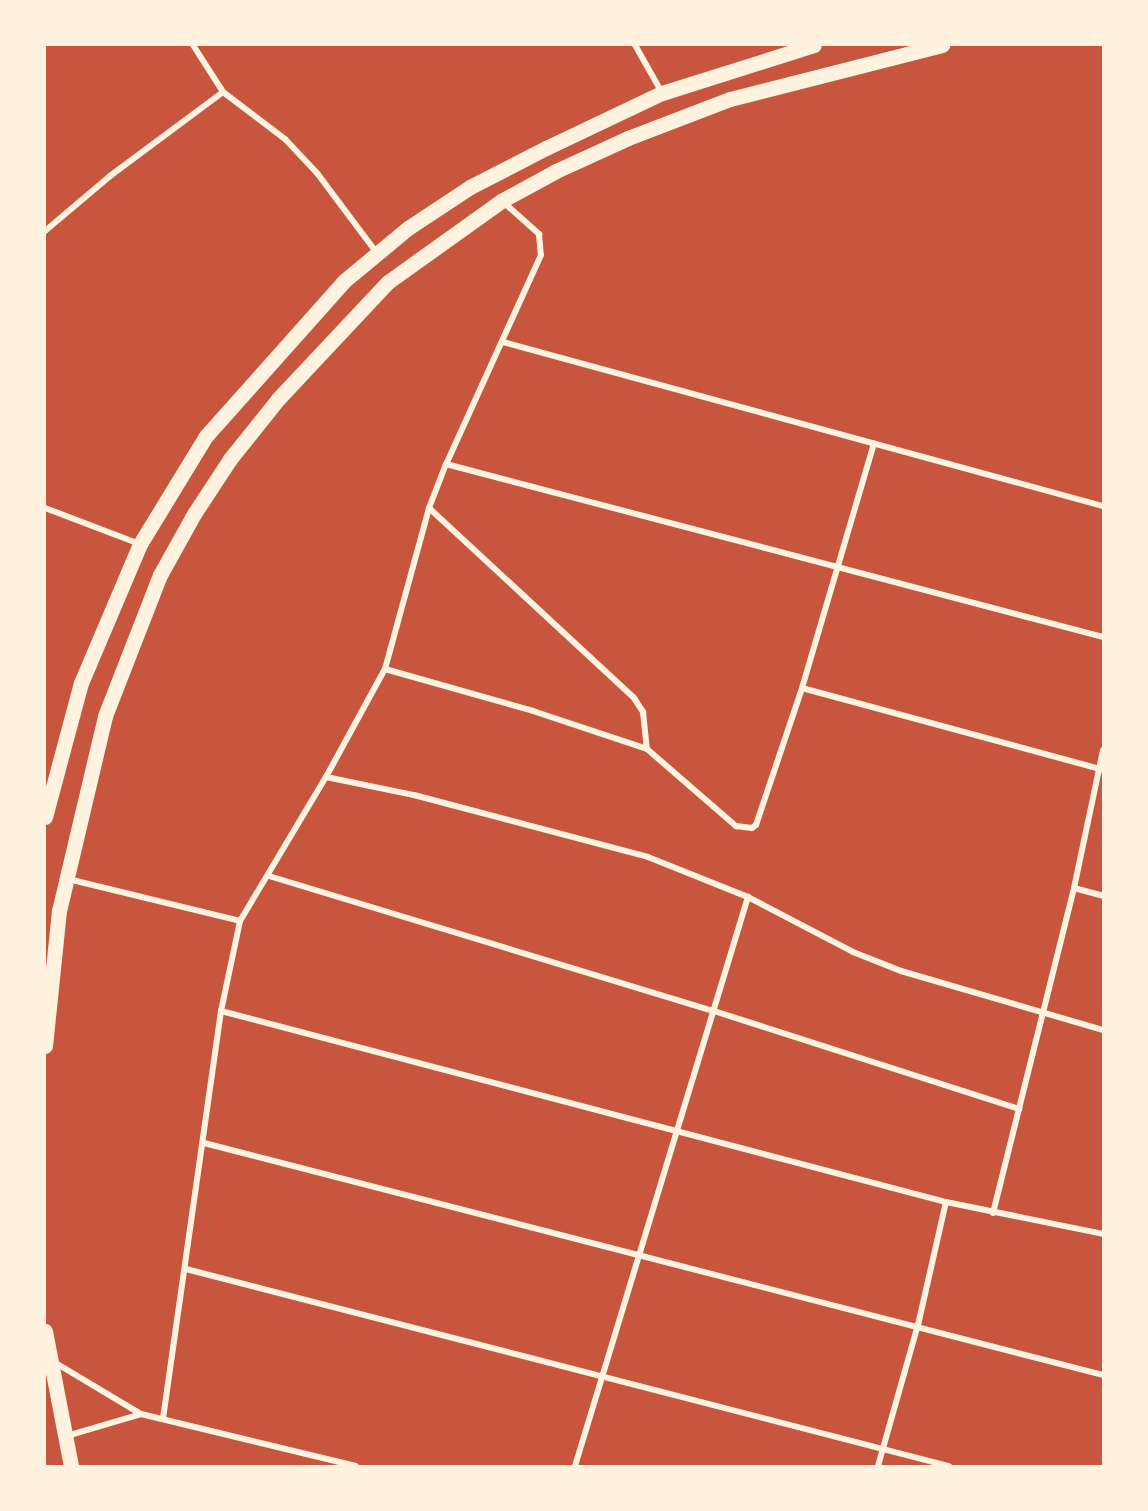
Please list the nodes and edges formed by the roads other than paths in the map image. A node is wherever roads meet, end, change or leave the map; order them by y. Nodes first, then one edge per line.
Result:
1 (193, 45) edge
2 (635, 45) edge
3 (814, 45) edge
4 (942, 45) edge
5 (223, 92) junction
6 (662, 93) junction
7 (501, 201) junction
8 (45, 231) edge
9 (376, 252) junction
10 (503, 342) junction
11 (874, 443) junction
12 (446, 464) junction
13 (1103, 506) edge
14 (45, 508) edge
15 (429, 508) junction
16 (140, 544) junction
17 (836, 567) junction
18 (1103, 637) edge
19 (385, 669) junction
20 (802, 688) junction
21 (647, 749) junction
22 (1103, 750) edge
23 (1101, 769) edge
24 (326, 777) junction
25 (45, 817) edge
26 (269, 876) junction
27 (65, 878) junction
28 (1074, 888) junction
29 (1103, 896) edge
30 (748, 897) junction
31 (240, 921) junction
32 (711, 1010) junction
33 (221, 1011) junction
34 (1043, 1014) junction
35 (1103, 1030) edge
36 (45, 1046) edge
37 (1019, 1109) junction
38 (674, 1133) junction
39 (204, 1143) junction
40 (946, 1202) junction
41 (993, 1213) junction
42 (1103, 1234) edge
43 (639, 1257) junction
44 (186, 1269) junction
45 (918, 1325) junction
46 (45, 1331) edge
47 (51, 1360) junction
48 (601, 1376) junction
49 (1103, 1376) edge
50 (141, 1414) junction
51 (163, 1417) junction
52 (64, 1437) junction
53 (883, 1449) junction
54 (71, 1466) edge
55 (356, 1466) edge
56 (575, 1466) edge
57 (878, 1466) edge
58 (949, 1466) edge

1 - 5 street
2 - 6 street
3 - 6 main road
4 - 7 main road
5 - 8 street
5 - 9 street
6 - 9 main road
7 - 10 street
7 - 27 main road
9 - 16 main road
10 - 11 street
10 - 12 street
11 - 13 street
11 - 17 street
12 - 15 street
12 - 17 street
14 - 16 street
15 - 19 street
15 - 21 street
16 - 25 main road
17 - 18 street
17 - 20 street
19 - 21 street
19 - 24 street
20 - 21 street
20 - 23 street
22 - 23 street
23 - 28 street
24 - 26 street
24 - 30 street
26 - 31 street
26 - 32 street
27 - 31 street
27 - 36 main road
28 - 29 street
28 - 34 street
30 - 32 street
30 - 34 street
31 - 33 street
32 - 37 street
32 - 38 street
33 - 38 street
33 - 39 street
34 - 35 street
34 - 37 street
37 - 41 street
38 - 40 street
38 - 43 street
39 - 43 street
39 - 44 street
40 - 41 street
40 - 45 street
41 - 42 street
43 - 45 street
43 - 48 street
44 - 48 street
44 - 51 street
45 - 49 street
45 - 53 street
46 - 47 main road
47 - 50 street
47 - 52 main road
48 - 53 street
48 - 56 street
50 - 51 street
50 - 52 street
51 - 55 street
52 - 54 main road
53 - 57 street
53 - 58 street

